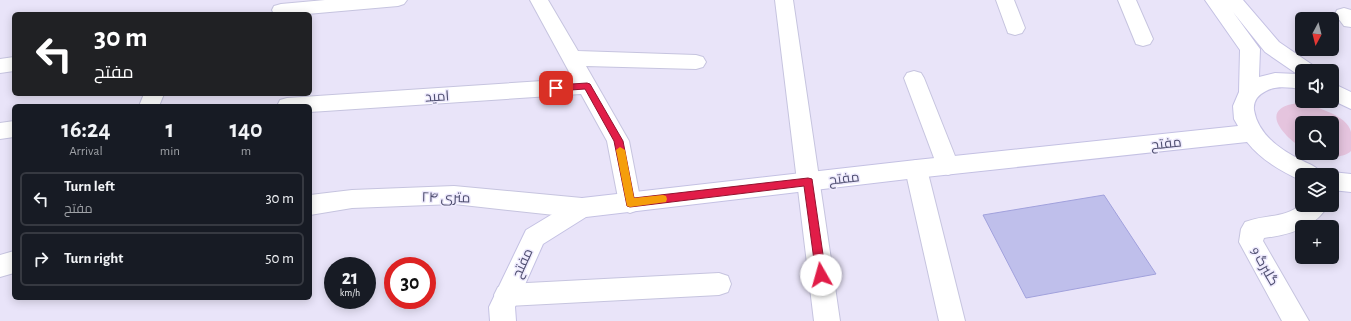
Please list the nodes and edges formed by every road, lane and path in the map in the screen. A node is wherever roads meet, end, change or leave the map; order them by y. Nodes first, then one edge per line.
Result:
1 (398, 0) edge
2 (539, 0) edge
3 (784, 0) edge
4 (1005, 0) edge
5 (1127, 0) edge
6 (1214, 0) edge
7 (1233, 0) edge
8 (281, 10) dead end
9 (1015, 28) dead end
10 (1143, 39) dead end
11 (571, 58) junction
12 (696, 62) dead end
13 (12, 64) edge
14 (1297, 64) edge
15 (0, 66) edge
16 (914, 78) dead end
17 (1295, 81) edge
18 (587, 86) junction
19 (1248, 91) junction
20 (312, 104) edge
21 (12, 129) edge
22 (0, 130) edge
23 (1252, 133) junction
24 (948, 166) junction
25 (1296, 168) edge
26 (916, 170) junction
27 (808, 182) junction
28 (630, 203) junction
29 (312, 205) edge
30 (582, 208) junction
31 (1309, 212) edge
32 (12, 263) edge
33 (0, 266) edge
34 (719, 284) dead end
35 (507, 296) junction
36 (503, 321) edge
37 (827, 321) edge
38 (952, 321) edge
39 (1296, 321) edge

1 - 8 street
2 - 11 street
3 - 27 street
4 - 9 street
5 - 10 street
6 - 19 street
7 - 14 street
11 - 12 street
11 - 18 street
13 - 15 street
16 - 24 street
17 - 19 street
18 - 20 street, امید
18 - 28 street
19 - 23 street
21 - 22 street
23 - 24 street, مفتح
23 - 25 street
24 - 26 street, مفتح
26 - 27 street, مفتح
26 - 38 street
27 - 28 street, مفتح
27 - 37 street
28 - 30 street, مفتح
29 - 30 street, ۲۴ متری
30 - 35 street, مفتح
31 - 39 street, گلبرگ 9
32 - 33 street
34 - 35 street
35 - 36 street, مفتح

